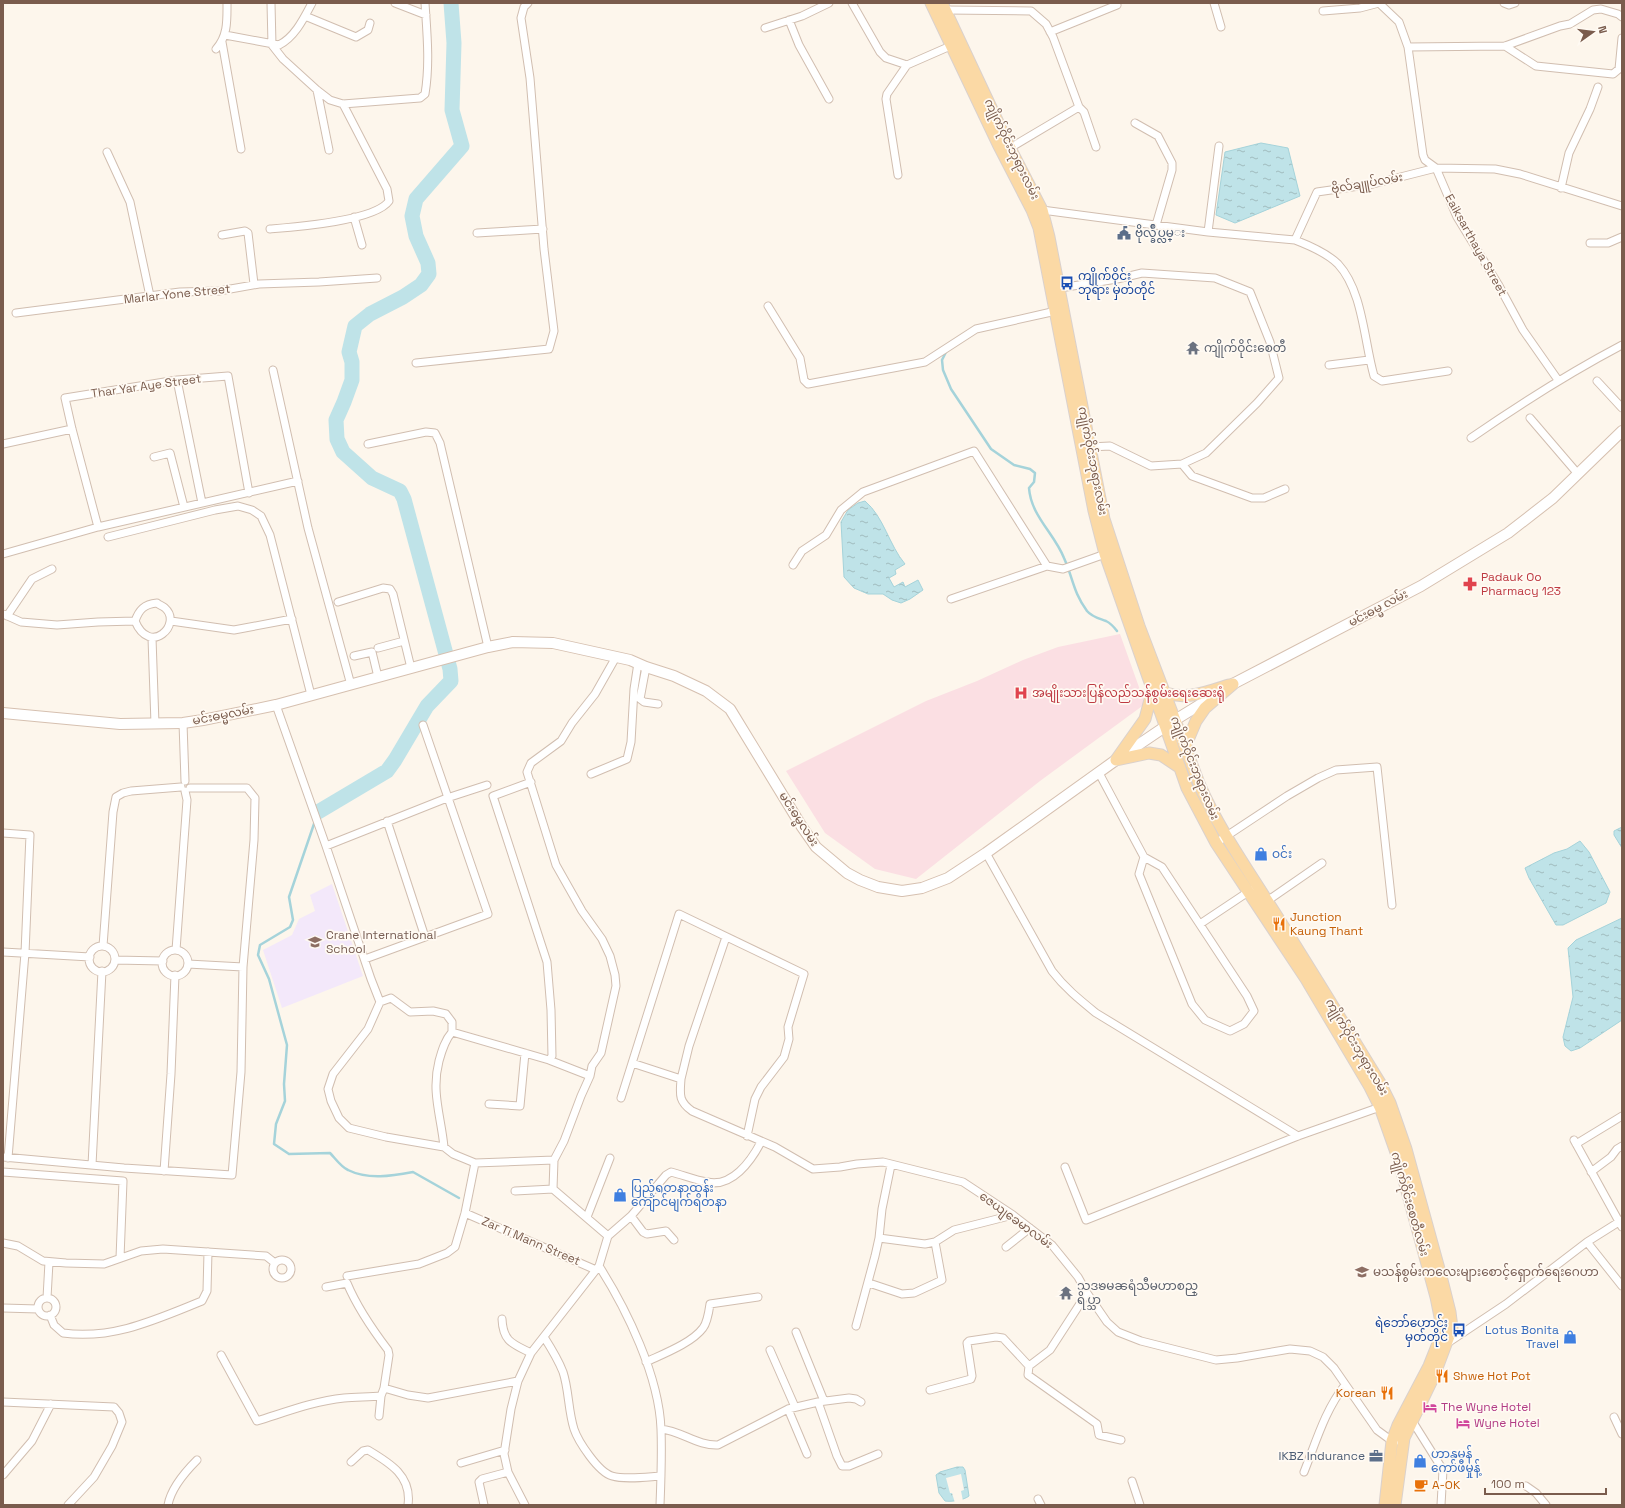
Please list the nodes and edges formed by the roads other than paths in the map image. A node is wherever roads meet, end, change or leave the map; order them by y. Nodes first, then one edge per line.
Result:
1 (228, 3) edge
2 (270, 3) edge
3 (312, 3) edge
4 (395, 3) edge
5 (425, 3) edge
6 (528, 3) edge
7 (829, 3) edge
8 (852, 3) edge
9 (931, 3) edge
10 (1214, 3) edge
11 (1379, 3) edge
12 (1504, 3) edge
13 (1515, 3) edge
14 (1117, 5) dead end
15 (944, 7) edge
16 (1323, 11) dead end
17 (426, 15) junction
18 (305, 16) junction
19 (1622, 17) edge
20 (789, 20) junction
21 (370, 23) dead end
22 (1221, 27) dead end
23 (765, 28) dead end
24 (1050, 32) junction
25 (225, 35) junction
26 (1622, 38) edge
27 (222, 42) junction
28 (956, 44) junction
29 (272, 45) junction
30 (1505, 46) junction
31 (1408, 47) junction
32 (216, 49) dead end
33 (907, 65) junction
34 (1598, 87) dead end
35 (317, 90) junction
36 (829, 99) dead end
37 (343, 104) junction
38 (1080, 107) junction
39 (1135, 123) dead end
40 (1218, 146) dead end
41 (1096, 147) dead end
42 (241, 149) dead end
43 (330, 150) dead end
44 (1006, 150) junction
45 (107, 152) dead end
46 (1436, 168) junction
47 (898, 175) dead end
48 (1561, 188) junction
49 (1622, 206) edge
50 (1042, 210) junction
51 (354, 217) junction
52 (1156, 225) junction
53 (270, 229) dead end
54 (543, 229) junction
55 (1208, 232) junction
56 (477, 233) dead end
57 (222, 235) dead end
58 (1622, 237) edge
59 (1295, 240) junction
60 (1590, 242) dead end
61 (362, 245) dead end
62 (376, 278) dead end
63 (254, 284) junction
64 (1060, 288) junction
65 (150, 296) junction
66 (768, 306) dead end
67 (1056, 312) junction
68 (16, 313) dead end
69 (1622, 345) edge
70 (1369, 360) junction
71 (416, 363) dead end
72 (1329, 365) dead end
73 (273, 370) dead end
74 (1448, 371) dead end
75 (177, 380) junction
76 (1558, 380) junction
77 (1597, 381) dead end
78 (1622, 408) edge
79 (1530, 418) dead end
80 (72, 428) junction
81 (1622, 431) edge
82 (1471, 438) dead end
83 (3, 444) edge
84 (368, 444) dead end
85 (1090, 448) junction
86 (154, 457) dead end
87 (1182, 464) junction
88 (1578, 474) junction
89 (298, 481) junction
90 (1285, 489) dead end
91 (249, 493) junction
92 (202, 503) junction
93 (184, 508) junction
94 (98, 527) junction
95 (108, 537) dead end
96 (1110, 552) junction
97 (3, 554) edge
98 (793, 565) dead end
99 (1047, 566) junction
100 (52, 569) dead end
101 (951, 599) dead end
102 (338, 602) dead end
103 (5, 615) edge
104 (292, 619) junction
105 (135, 621) junction
106 (170, 621) junction
107 (152, 638) junction
108 (404, 641) junction
109 (488, 647) junction
110 (378, 648) dead end
111 (354, 656) dead end
112 (616, 657) junction
113 (642, 665) junction
114 (411, 668) junction
115 (378, 677) junction
116 (1233, 684) junction
117 (351, 685) junction
118 (1152, 692) junction
119 (1165, 693) junction
120 (311, 695) junction
121 (276, 704) junction
122 (658, 704) dead end
123 (3, 713) edge
124 (1175, 720) junction
125 (183, 723) junction
126 (155, 724) junction
127 (423, 725) dead end
128 (1165, 727) junction
129 (1185, 747) junction
130 (1116, 760) junction
131 (1179, 767) junction
132 (1099, 773) junction
133 (591, 774) dead end
134 (531, 782) junction
135 (487, 785) dead end
136 (185, 787) junction
137 (447, 798) junction
138 (387, 822) junction
139 (3, 833) edge
140 (1221, 840) junction
141 (326, 846) junction
142 (986, 853) junction
143 (1144, 857) junction
144 (1322, 863) dead end
145 (1253, 889) junction
146 (1267, 901) junction
147 (1392, 905) dead end
148 (1200, 924) junction
149 (424, 937) junction
150 (726, 937) junction
151 (103, 946) junction
152 (176, 950) junction
153 (3, 952) edge
154 (25, 953) junction
155 (90, 957) junction
156 (365, 959) junction
157 (115, 960) junction
158 (163, 961) junction
159 (188, 964) junction
160 (243, 967) junction
161 (102, 971) junction
162 (175, 975) junction
163 (380, 1002) junction
164 (452, 1032) junction
165 (525, 1053) junction
166 (549, 1060) junction
167 (632, 1063) junction
168 (590, 1076) junction
169 (681, 1079) junction
170 (621, 1098) dead end
171 (489, 1104) dead end
172 (1385, 1105) junction
173 (1622, 1116) edge
174 (747, 1136) junction
175 (1298, 1136) junction
176 (761, 1142) junction
177 (1622, 1146) edge
178 (444, 1147) junction
179 (6, 1157) edge
180 (610, 1158) dead end
181 (554, 1160) junction
182 (475, 1163) junction
183 (92, 1165) junction
184 (891, 1165) junction
185 (1066, 1167) dead end
186 (164, 1171) junction
187 (3, 1172) edge
188 (1591, 1172) junction
189 (553, 1189) junction
190 (515, 1192) dead end
191 (465, 1213) junction
192 (1013, 1214) junction
193 (631, 1216) junction
194 (587, 1217) junction
195 (1621, 1223) edge
196 (1030, 1228) junction
197 (608, 1236) junction
198 (879, 1238) junction
199 (674, 1240) dead end
200 (935, 1242) junction
201 (1587, 1242) junction
202 (3, 1243) edge
203 (1006, 1247) dead end
204 (208, 1252) junction
205 (120, 1258) junction
206 (49, 1262) junction
207 (275, 1263) dead end
208 (597, 1268) junction
209 (347, 1276) dead end
210 (869, 1283) junction
211 (1622, 1286) edge
212 (326, 1287) dead end
213 (1087, 1293) junction
214 (758, 1297) dead end
215 (47, 1298) junction
216 (3, 1308) edge
217 (38, 1309) junction
218 (50, 1315) junction
219 (502, 1319) dead end
220 (856, 1326) dead end
221 (796, 1332) dead end
222 (544, 1337) junction
223 (1442, 1345) junction
224 (770, 1350) dead end
225 (531, 1354) junction
226 (221, 1355) dead end
227 (646, 1362) junction
228 (1029, 1366) junction
229 (518, 1381) junction
230 (1346, 1385) junction
231 (384, 1388) junction
232 (930, 1390) dead end
233 (381, 1396) junction
234 (821, 1401) junction
235 (3, 1402) edge
236 (861, 1402) dead end
237 (51, 1404) junction
238 (795, 1407) junction
239 (788, 1409) junction
240 (379, 1416) dead end
241 (1614, 1417) dead end
242 (1411, 1420) junction
243 (662, 1429) junction
244 (1622, 1434) edge
245 (1121, 1440) dead end
246 (1397, 1443) junction
247 (505, 1450) junction
248 (807, 1454) dead end
249 (878, 1454) dead end
250 (197, 1460) dead end
251 (351, 1462) dead end
252 (461, 1463) dead end
253 (508, 1472) junction
254 (1304, 1472) dead end
255 (3, 1475) edge
256 (661, 1476) junction
257 (1132, 1481) dead end
258 (1526, 1486) dead end
259 (68, 1505) edge
260 (168, 1505) edge
261 (408, 1505) edge
262 (484, 1505) edge
263 (525, 1505) edge
264 (660, 1505) edge
265 (1140, 1505) edge
266 (1385, 1505) edge
267 (1395, 1505) edge
268 (1441, 1505) edge
269 (1546, 1505) edge

1 - 25 street
2 - 29 street
3 - 18 street
4 - 17 street
5 - 17 street
6 - 54 street
7 - 20 street
8 - 33 street
9 - 28 main road, ကျိုက်ဝိုင်းဘုရားလမ်း
10 - 22 street
11 - 16 street, Eaiksarthaya Street
11 - 31 street, Eaiksarthaya Street
12 - 13 street
14 - 24 street
15 - 24 street
15 - 28 main road, ကျိုက်ဝိုင်းဘုရားလမ်း
17 - 37 street
18 - 21 street
18 - 29 street
19 - 30 street
20 - 23 street
20 - 36 street
24 - 38 street
25 - 27 street
25 - 29 street
26 - 30 street
27 - 32 street
27 - 42 street
28 - 33 street
28 - 44 main road, ကျိုက်ဝိုင်းဘုရားလမ်း
29 - 35 street
30 - 31 street
31 - 46 street, Eaiksarthaya Street
33 - 47 street
34 - 48 street
35 - 37 street
35 - 43 street
37 - 51 street
38 - 41 street
38 - 44 street
39 - 52 street
40 - 55 street
44 - 50 main road, ကျိုက်ဝိုင်းဘုရားလမ်း
44 - 67 main road, ကျိုက်ဝိုင်းဘုရားလမ်း
45 - 65 street
46 - 48 street, ဗိုလ်ချူပ်လမ်း
46 - 59 street, ဗိုလ်ချူပ်လမ်း
46 - 76 street, Eaiksarthaya Street
48 - 49 street, ဗိုလ်ချူပ်လမ်း
50 - 52 street
50 - 64 main road, ကျိုက်ဝိုင်းဘုရားလမ်း
51 - 53 street
51 - 61 street
52 - 55 street
54 - 56 street
54 - 71 street
55 - 59 street
57 - 63 street
58 - 60 street
59 - 70 street
62 - 63 street, Marlar Yone Street
63 - 65 street, Marlar Yone Street
64 - 85 main road, ကျိုက်ဝိုင်းဘုရားလမ်း
64 - 87 street
65 - 68 street, Marlar Yone Street
66 - 67 street
67 - 96 main road, ကျိုက်ဝိုင်းဘုရားလမ်း
69 - 76 street
70 - 72 street
70 - 74 street
73 - 89 street
75 - 80 street, Thar Yar Aye Street
75 - 91 street, Thar Yar Aye Street
75 - 92 street
76 - 82 street
77 - 78 street
79 - 88 street
80 - 83 street
80 - 94 street
81 - 88 main road, မင်းဓမ္မ လမ်း
84 - 109 street
85 - 87 street
85 - 96 main road, ကျိုက်ဝိုင်းဘုရားလမ်း
86 - 93 street
87 - 90 street
88 - 116 main road, မင်းဓမ္မ လမ်း
89 - 91 street
89 - 117 street
91 - 92 street
92 - 93 street
93 - 94 street
94 - 97 street
95 - 104 street
96 - 99 street
96 - 118 main road, ကျိုက်ဝိုင်းဘုရားလမ်း
96 - 119 main road, ကျိုက်ဝိုင်းဘုရားလမ်း
98 - 99 street
99 - 101 street
100 - 103 street
102 - 108 street
103 - 105 street
104 - 106 street
104 - 120 street
105 - 106 street
105 - 107 street
106 - 107 street
107 - 126 street
108 - 110 street
108 - 114 street
109 - 112 main road, မင်းဓမ္မလမ်း
109 - 114 main road, မင်းဓမ္မလမ်း
111 - 115 street
112 - 113 main road, မင်းဓမ္မလမ်း
112 - 134 street
113 - 122 street
113 - 133 street
113 - 142 main road, မင်းဓမ္မလမ်း
114 - 115 main road, မင်းဓမ္မလမ်း
115 - 117 main road, မင်းဓမ္မလမ်း
116 - 119 main road
116 - 124 main road, မင်းဓမ္မ လမ်း
116 - 129 main road
117 - 120 main road, မင်းဓမ္မလမ်း
118 - 128 main road, ကျိုက်ဝိုင်းဘုရားလမ်း
118 - 130 main road
119 - 124 main road, ကျိုက်ဝိုင်းဘုရားလမ်း
120 - 121 main road, မင်းဓမ္မလမ်း
121 - 125 main road, မင်းဓမ္မလမ်း
121 - 141 street
123 - 126 main road, မင်းဓမ္မလမ်း
124 - 128 main road, မင်းဓမ္မ လမ်း
124 - 129 main road, ကျိုက်ဝိုင်းဘုရားလမ်း
125 - 126 main road, မင်းဓမ္မလမ်း
125 - 136 street
127 - 137 street
128 - 130 main road, မင်းဓမ္မ လမ်း
128 - 131 main road, ကျိုက်ဝိုင်းဘုရားလမ်း
129 - 140 main road, ကျိုက်ဝိုင်းဘုရားလမ်း
130 - 131 main road
130 - 132 main road, မင်းဓမ္မလမ်း
131 - 140 main road, ကျိုက်ဝိုင်းဘုရားလမ်း
132 - 142 main road, မင်းဓမ္မလမ်း
132 - 143 street
134 - 166 street
134 - 168 street
135 - 137 street
136 - 151 street
136 - 152 street
136 - 160 street
137 - 138 street
137 - 149 street
138 - 141 street
138 - 149 street
139 - 154 street
140 - 145 main road, ကျိုက်ဝိုင်းဘုရားလမ်း
140 - 147 street
141 - 156 street
142 - 175 street
143 - 148 street
143 - 148 street
144 - 146 street
145 - 146 main road, ကျိုက်ဝိုင်းဘုရားလမ်း
145 - 148 street
145 - 172 main road, ကျိုက်ဝိုင်းဘုရားလမ်း
146 - 172 main road, ကျိုက်ဝိုင်းဘုရားလမ်း
149 - 156 street
150 - 167 street
150 - 169 street
150 - 174 street
151 - 155 street
151 - 157 street
152 - 158 street
152 - 159 street
153 - 154 street
154 - 155 street
154 - 179 street
155 - 161 street
156 - 163 street
157 - 158 street
157 - 161 street
158 - 162 street
159 - 160 street
159 - 162 street
160 - 186 street
161 - 183 street
162 - 186 street
163 - 164 street
163 - 178 street
164 - 165 street
164 - 178 street
165 - 166 street
165 - 171 street
166 - 168 street
167 - 169 street
167 - 170 street
168 - 181 street
169 - 174 street, ဇေယျခေမာလမ်း
172 - 175 street
172 - 223 main road, ကျိုက်ဝိုင်းဘုရားလမ်း
173 - 188 street
174 - 176 street, ဇေယျခေမာလမ်း
175 - 185 street
176 - 184 street, ဇေယျခေမာလမ်း
176 - 193 street
177 - 188 street
178 - 182 street
179 - 183 street
180 - 194 street
181 - 182 street
181 - 189 street
182 - 191 street
183 - 186 street
184 - 192 street, ဇေယျခေမာလမ်း
184 - 198 street
187 - 205 street
188 - 195 street
189 - 190 street
189 - 194 street
191 - 208 street, Zar Ti Mann Street
191 - 209 street
192 - 196 street, ဇေယျခေမာလမ်း
192 - 200 street
193 - 197 street
193 - 199 street
194 - 197 street
195 - 201 street
196 - 203 street
196 - 213 street, ဇေယျခေမာလမ်း
197 - 208 street
198 - 200 street
198 - 210 street
200 - 210 street
201 - 211 street
201 - 223 street
202 - 206 street
204 - 205 street
204 - 207 street
204 - 218 street
205 - 206 street
206 - 215 street
208 - 222 street
208 - 227 street
210 - 220 street
212 - 231 street
213 - 228 street
213 - 230 street, ဇေယျခေမာလမ်း
214 - 227 street
215 - 217 street
215 - 218 street
216 - 217 street
217 - 218 street
219 - 225 street
221 - 234 street
222 - 225 street
222 - 256 street
223 - 242 main road, ကျိုက်ဝိုင်းဘုရားလမ်း
223 - 246 main road
224 - 238 street
225 - 229 street
226 - 233 street
227 - 243 street
228 - 232 street
228 - 245 street
229 - 231 street
229 - 247 street
230 - 246 street, ဇေယျခေမာလမ်း
230 - 254 street
231 - 233 street
233 - 240 street
234 - 236 street
234 - 238 street
234 - 249 street
235 - 237 street
237 - 255 street
237 - 259 street
238 - 239 street
239 - 243 street
239 - 248 street
241 - 244 street
242 - 246 main road, ကျိုက်ဝိုင်းဘုရားလမ်း
242 - 268 street
243 - 256 street
246 - 266 main road
246 - 267 main road, ကျိုက်ဝိုင်းဘုရားလမ်း
247 - 252 street
247 - 253 street
250 - 260 street
251 - 261 street
253 - 262 street
253 - 263 street
256 - 264 street
257 - 265 street
258 - 269 street

